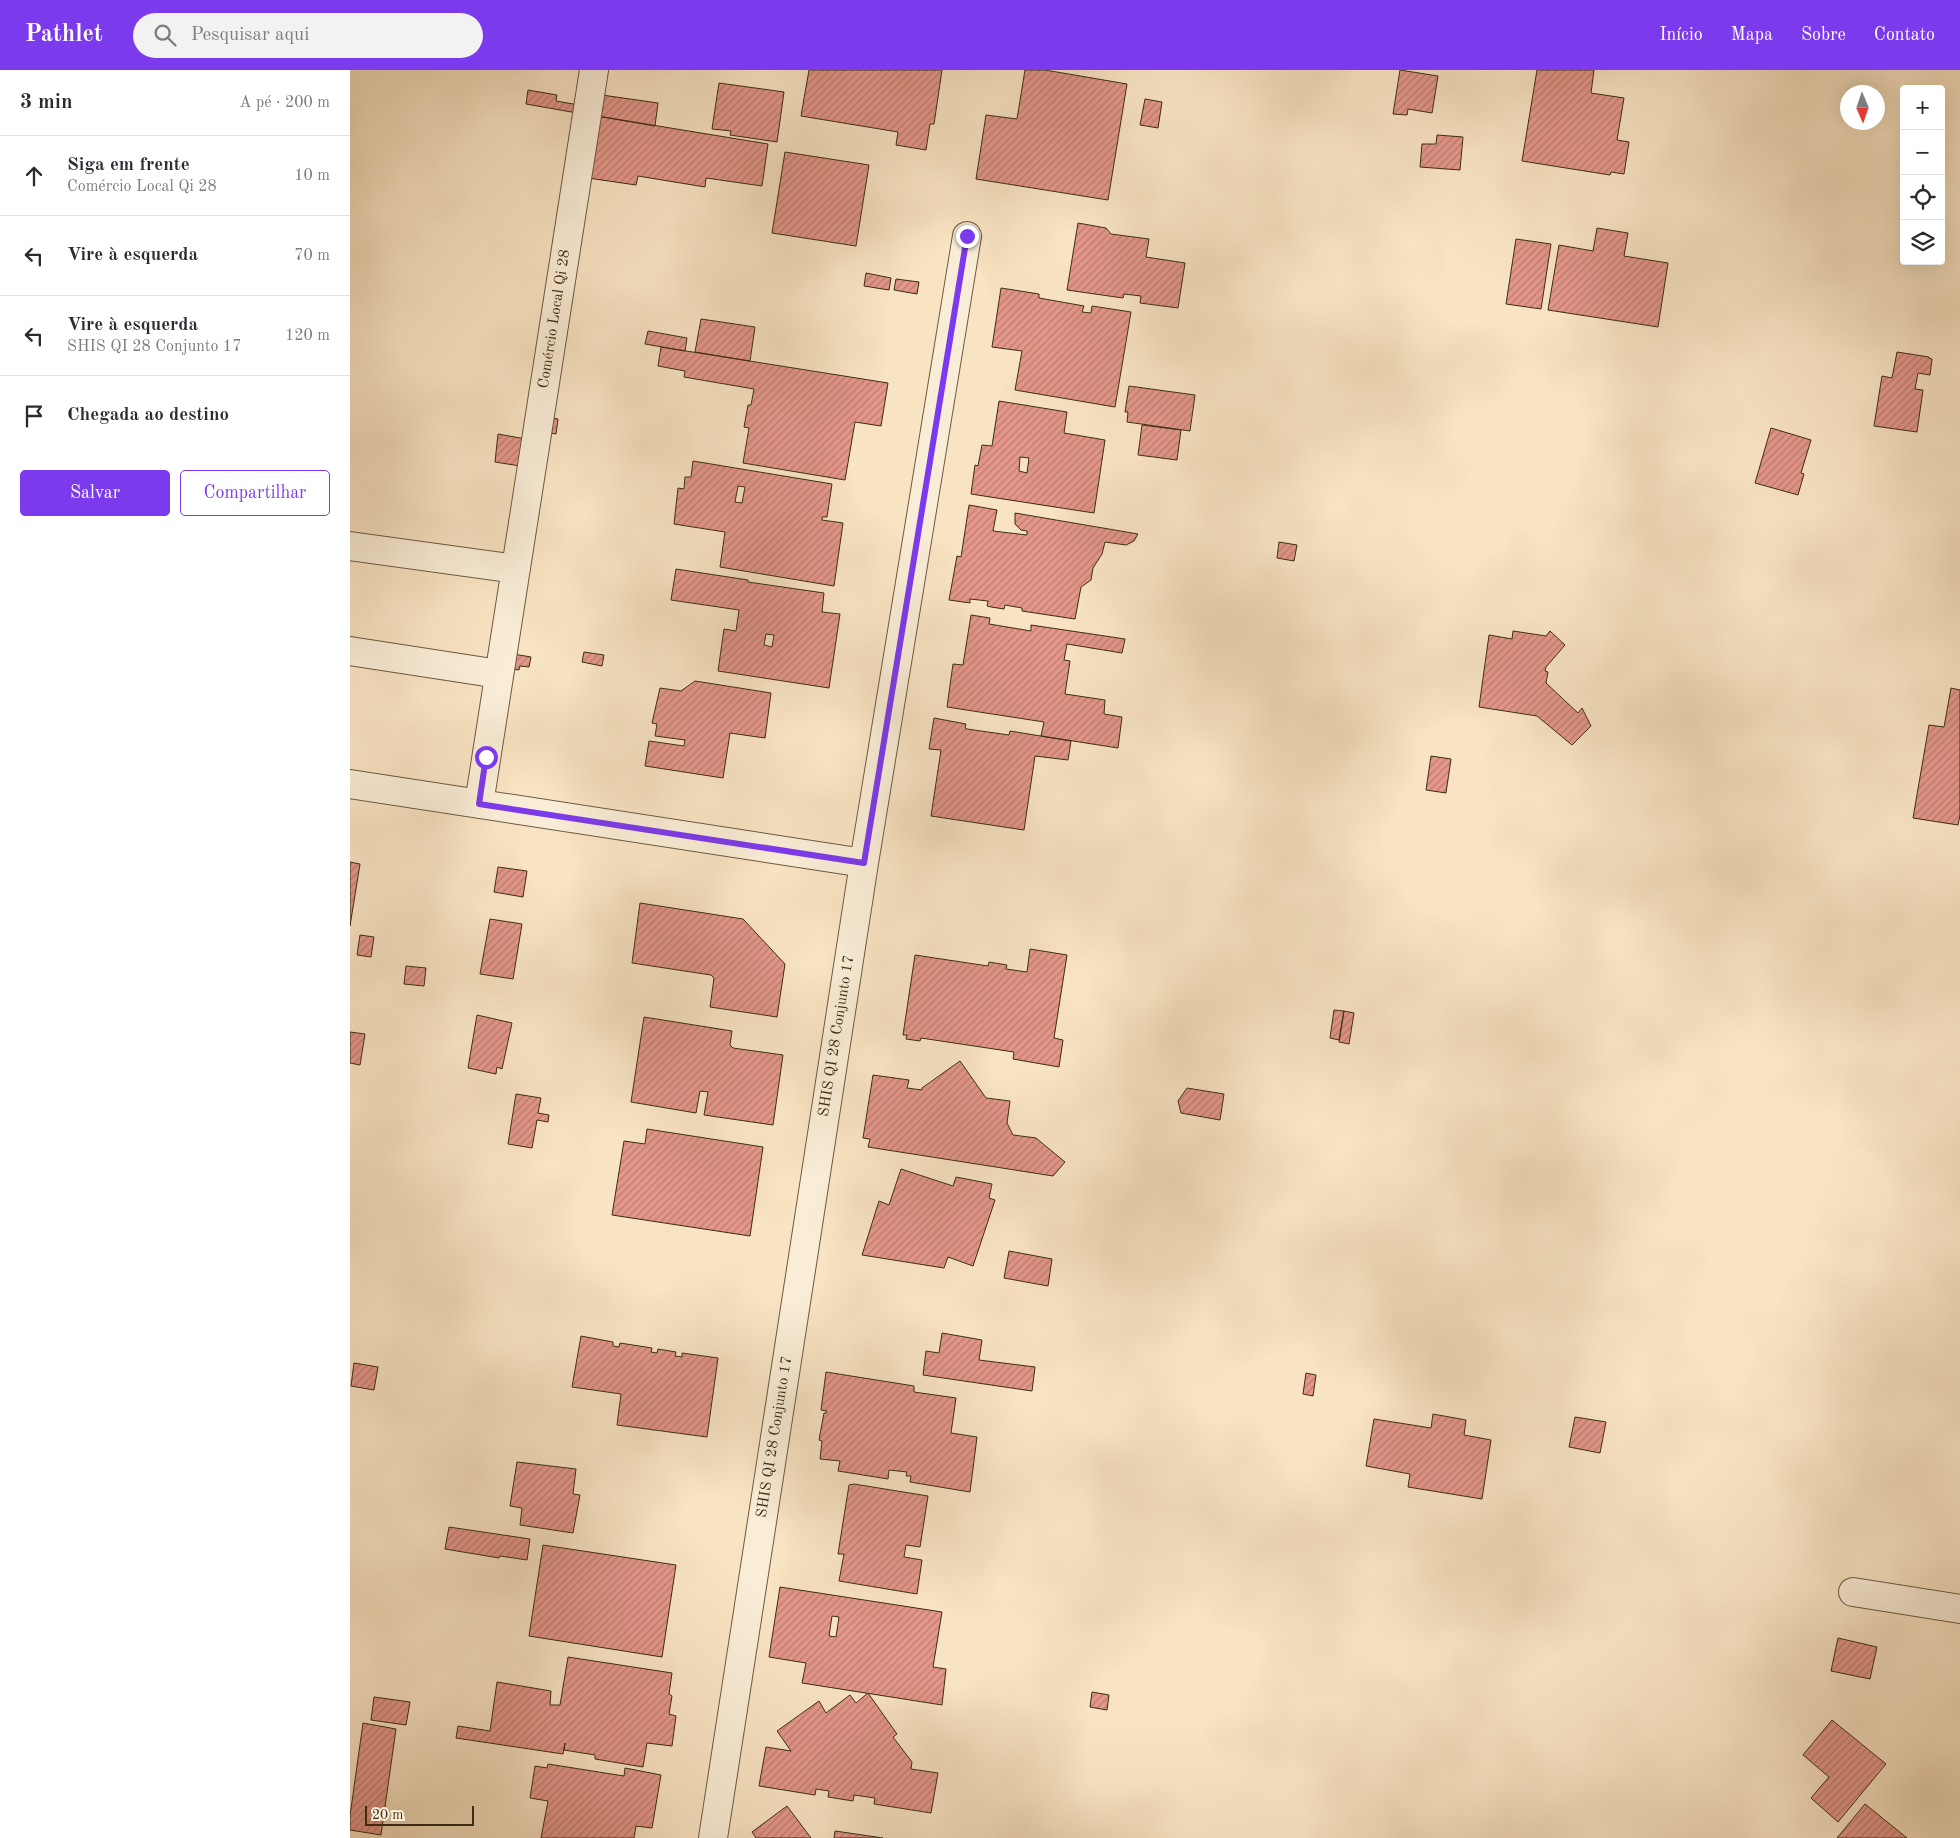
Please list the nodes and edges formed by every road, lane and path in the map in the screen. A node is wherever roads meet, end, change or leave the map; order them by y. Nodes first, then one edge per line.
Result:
1 (594, 70) edge
2 (967, 236) dead end
3 (350, 546) edge
4 (516, 569) junction
5 (350, 651) edge
6 (499, 674) junction
7 (350, 784) edge
8 (479, 804) junction
9 (864, 863) junction
10 (1853, 1592) dead end
11 (1960, 1609) edge
12 (713, 1838) edge

1 - 4 street, Comércio Local Qi 28
2 - 9 street, SHIS QI 28 Conjunto 17
3 - 4 street
4 - 6 street, Comércio Local Qi 28
5 - 6 street
6 - 8 street, Comércio Local Qi 28
7 - 8 street
8 - 9 street
9 - 12 street, SHIS QI 28 Conjunto 17
10 - 11 street

